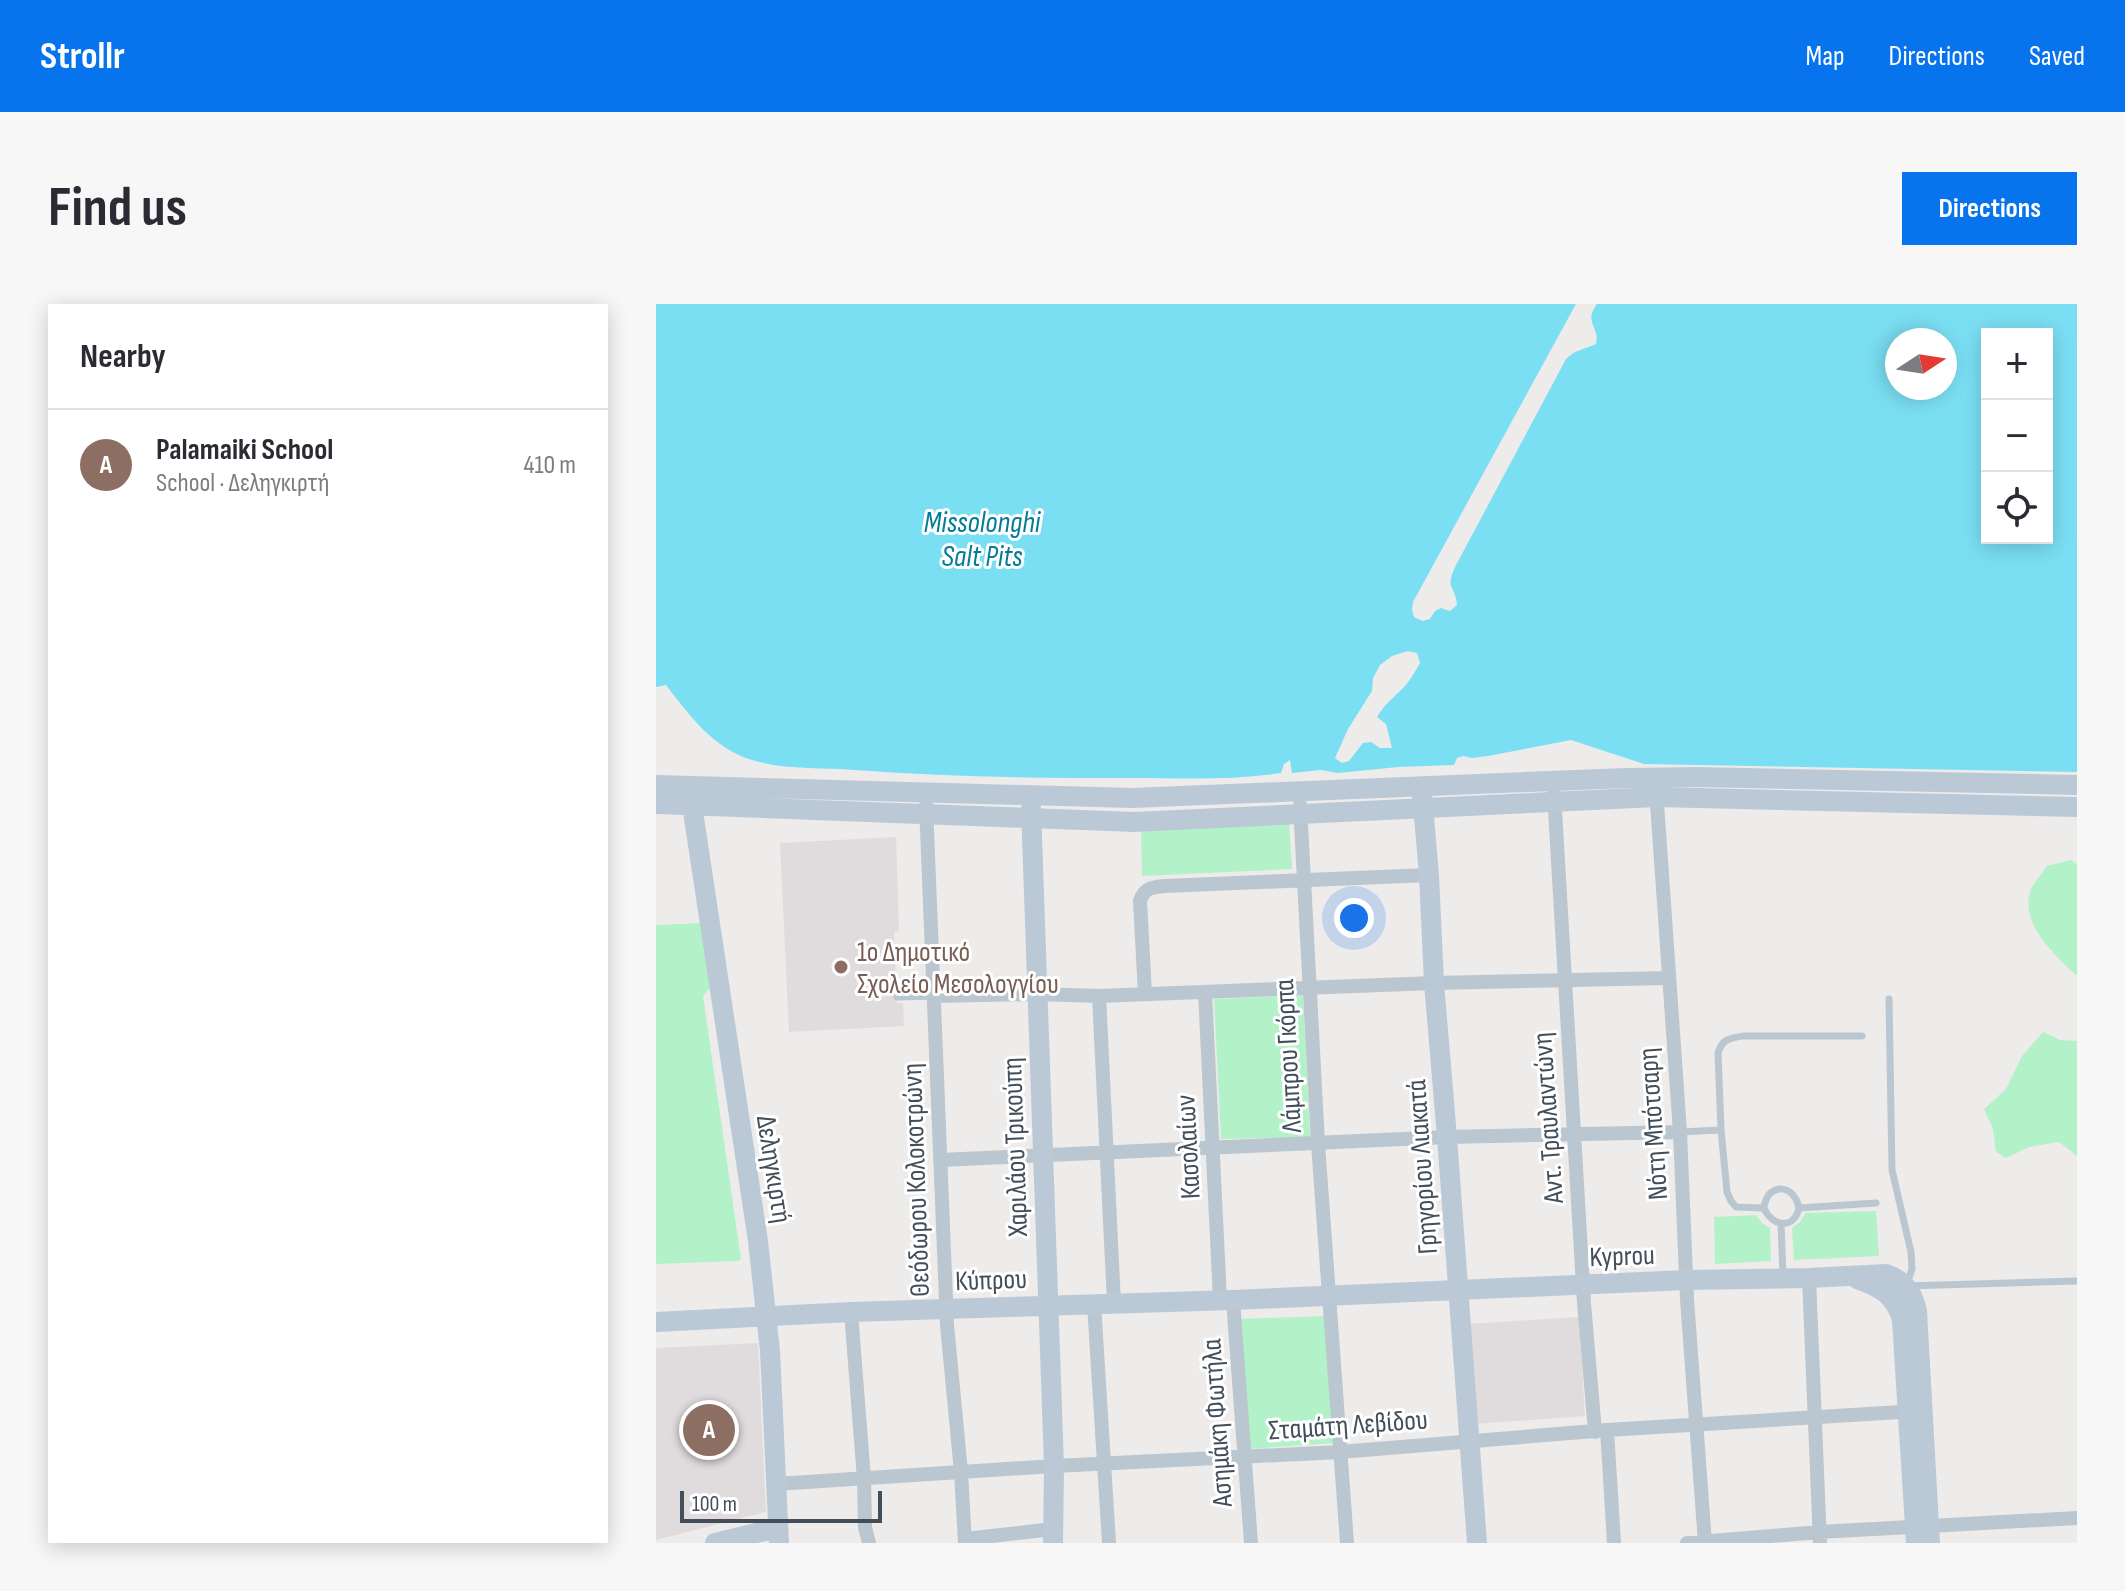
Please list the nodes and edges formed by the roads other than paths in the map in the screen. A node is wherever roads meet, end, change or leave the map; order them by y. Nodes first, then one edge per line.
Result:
1 (656, 785) edge
2 (2077, 785) edge
3 (1421, 786) junction
4 (1656, 788) junction
5 (1554, 791) junction
6 (925, 792) junction
7 (1299, 792) junction
8 (1030, 796) junction
9 (656, 804) edge
10 (692, 805) junction
11 (2077, 807) edge
12 (1423, 808) junction
13 (1300, 814) junction
14 (926, 815) junction
15 (1031, 819) junction
16 (1429, 875) junction
17 (1304, 882) junction
18 (1668, 978) junction
19 (1564, 980) junction
20 (1434, 983) junction
21 (1310, 988) junction
22 (1205, 992) junction
23 (1037, 994) junction
24 (1145, 994) junction
25 (934, 996) junction
26 (1099, 996) junction
27 (897, 997) dead end
28 (1889, 999) dead end
29 (1862, 1036) dead end
30 (1721, 1130) junction
31 (1680, 1132) junction
32 (1576, 1135) junction
33 (1447, 1137) junction
34 (1318, 1144) junction
35 (1214, 1147) junction
36 (1107, 1152) junction
37 (1043, 1155) junction
38 (940, 1160) junction
39 (1876, 1203) dead end
40 (1764, 1208) junction
41 (1799, 1208) junction
42 (1781, 1223) junction
43 (1809, 1278) junction
44 (1783, 1279) junction
45 (1686, 1280) junction
46 (2077, 1281) edge
47 (1583, 1284) junction
48 (1459, 1291) junction
49 (1904, 1295) junction
50 (1328, 1296) junction
51 (1227, 1300) junction
52 (1104, 1304) junction
53 (1048, 1306) junction
54 (946, 1309) junction
55 (851, 1312) junction
56 (765, 1318) junction
57 (656, 1322) edge
58 (1916, 1411) junction
59 (1814, 1417) junction
60 (1696, 1424) junction
61 (1601, 1431) junction
62 (1470, 1441) junction
63 (1340, 1452) junction
64 (1245, 1457) junction
65 (1104, 1464) junction
66 (1054, 1466) junction
67 (961, 1472) junction
68 (864, 1479) junction
69 (776, 1484) junction
70 (2077, 1518) edge
71 (1923, 1535) edge
72 (778, 1536) edge
73 (1053, 1536) edge
74 (1820, 1537) edge
75 (965, 1541) edge
76 (1704, 1542) edge
77 (715, 1543) edge
78 (869, 1543) edge
79 (1109, 1543) edge
80 (1251, 1543) edge
81 (1347, 1543) edge
82 (1477, 1543) edge
83 (1614, 1543) edge
84 (1687, 1543) edge

1 - 6 street
2 - 4 street
3 - 5 street
3 - 7 street
3 - 12 street, Γρηγορίου Λιακατά
4 - 5 street
4 - 11 street
4 - 18 street, Νότη Μπότσαρη
5 - 12 street
5 - 19 street, Αντ. Τραυλαντώνη
6 - 8 street
6 - 14 street, Θεόδωρου Κολοκοτρώνη
7 - 8 street
7 - 13 street, Λάμπρου Γκόρπα
8 - 15 street, Χαριλάου Τρικούπη
9 - 10 street
10 - 14 street
10 - 56 street, Δεληγκιρτή
12 - 13 street
12 - 16 street, Γρηγορίου Λιακατά
13 - 15 street
13 - 17 street, Λάμπρου Γκόρπα
14 - 15 street
14 - 25 street, Θεόδωρου Κολοκοτρώνη
15 - 23 street, Χαριλάου Τρικούπη
16 - 17 street
16 - 20 street, Γρηγορίου Λιακατά
17 - 21 street, Λάμπρου Γκόρπα
17 - 24 street
18 - 19 street
18 - 31 street, Νότη Μπότσαρη
19 - 20 street
19 - 32 street, Αντ. Τραυλαντώνη
20 - 21 street
20 - 33 street, Γρηγορίου Λιακατά
21 - 22 street
21 - 34 street, Λάμπρου Γκόρπα
22 - 24 street
22 - 35 street, Κασολαίων
23 - 25 street
23 - 26 street
23 - 37 street, Χαριλάου Τρικούπη
24 - 26 street
25 - 27 lane
25 - 38 street, Θεόδωρου Κολοκοτρώνη
26 - 36 street
28 - 49 lane
29 - 30 lane
30 - 31 lane
30 - 40 lane
31 - 32 street
31 - 45 street, Νότη Μπότσαρη
32 - 33 street
32 - 47 street, Αντ. Τραυλαντώνη
33 - 34 street
33 - 48 street, Γρηγορίου Λιακατά
34 - 35 street
34 - 50 street, Λάμπρου Γκόρπα
35 - 36 street
35 - 51 street, Κασολαίων
36 - 37 street
36 - 52 street
37 - 38 street
37 - 53 street, Χαριλάου Τρικούπη
38 - 54 street, Θεόδωρου Κολοκοτρώνη
39 - 41 lane
40 - 41 lane
40 - 42 lane
41 - 42 lane
42 - 44 lane
43 - 44 street, Kyprou
43 - 49 street, Kyprou
43 - 59 street
44 - 45 street, Kyprou
45 - 47 street, Kyprou
45 - 60 street, Νότη Μπότσαρη
46 - 49 lane
47 - 48 street, Kyprou
47 - 61 street, Αντ. Τραυλαντώνη
48 - 50 street, Kyprou
48 - 62 street, Γρηγορίου Λιακατά
49 - 58 street
50 - 51 street, Κύπρου
50 - 63 street, Λάμπρου Γκόρπα
51 - 52 street, Κύπρου
51 - 64 street, Ασημάκη Φωτήλα
52 - 53 street, Κύπρου
52 - 65 street
53 - 54 street, Κύπρου
53 - 66 street, Χαριλάου Τρικούπη
54 - 55 street, Κύπρου
54 - 67 street, Θεόδωρου Κολοκοτρώνη
55 - 56 street, Κύπρου
55 - 68 street
56 - 57 street, Κύπρου
56 - 69 street, Δεληγκιρτή
58 - 59 street, Σταμάτη Λεβίδου
58 - 71 street
59 - 60 street, Σταμάτη Λεβίδου
59 - 74 street
60 - 61 street, Σταμάτη Λεβίδου
60 - 76 street, Νότη Μπότσαρη
61 - 62 street, Σταμάτη Λεβίδου
61 - 83 street, Αντ. Τραυλαντώνη
62 - 63 street, Σταμάτη Λεβίδου
62 - 82 street, Γρηγορίου Λιακατά
63 - 64 street, Σταμάτη Λεβίδου
63 - 81 street, Λάμπρου Γκόρπα
64 - 65 street, Σταμάτη Λεβίδου
64 - 80 street, Ασημάκη Φωτήλα
65 - 66 street, Σταμάτη Λεβίδου
65 - 79 street
66 - 67 street, Σταμάτη Λεβίδου
66 - 73 street, Χαριλάου Τρικούπη
67 - 68 street, Σταμάτη Λεβίδου
67 - 75 street, Θεόδωρου Κολοκοτρώνη
68 - 69 street, Σταμάτη Λεβίδου
68 - 78 street
69 - 72 street, Δεληγκιρτή
70 - 71 street
71 - 74 street
72 - 77 street
73 - 75 street
74 - 76 street
76 - 84 street

